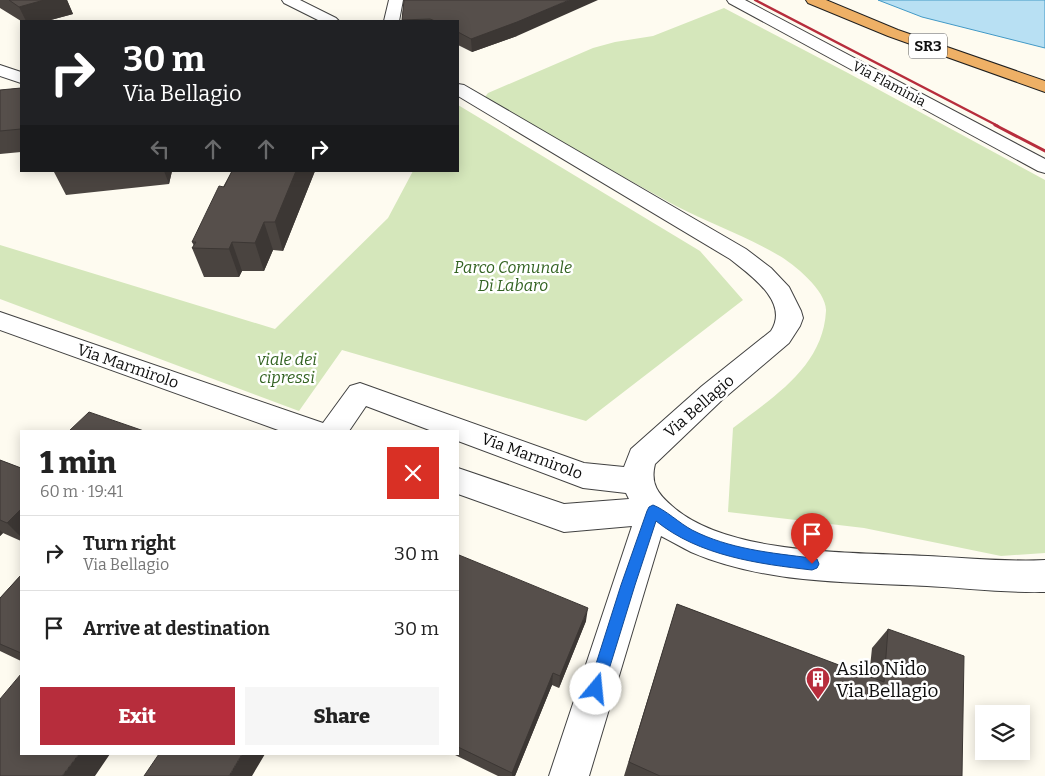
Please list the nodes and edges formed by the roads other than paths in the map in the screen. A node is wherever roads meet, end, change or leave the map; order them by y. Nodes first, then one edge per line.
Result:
1 (289, 0) edge
2 (396, 0) edge
3 (734, 0) edge
4 (813, 0) edge
5 (843, 0) edge
6 (329, 20) edge
7 (392, 20) edge
8 (0, 70) edge
9 (1045, 73) edge
10 (20, 78) edge
11 (1045, 87) edge
12 (459, 90) edge
13 (1045, 167) edge
14 (0, 321) edge
15 (310, 430) edge
16 (334, 430) edge
17 (459, 481) edge
18 (645, 496) junction
19 (1045, 576) edge
20 (569, 776) edge

1 - 6 street
2 - 7 street
3 - 13 street, Via Flaminia
4 - 11 highway, SR3
5 - 9 highway, SR3
8 - 10 street
12 - 18 street, Via Bellagio
14 - 15 street, Via Marmirolo
16 - 18 street, Via Marmirolo
17 - 18 street
18 - 19 street
18 - 20 street, Via Bellagio

